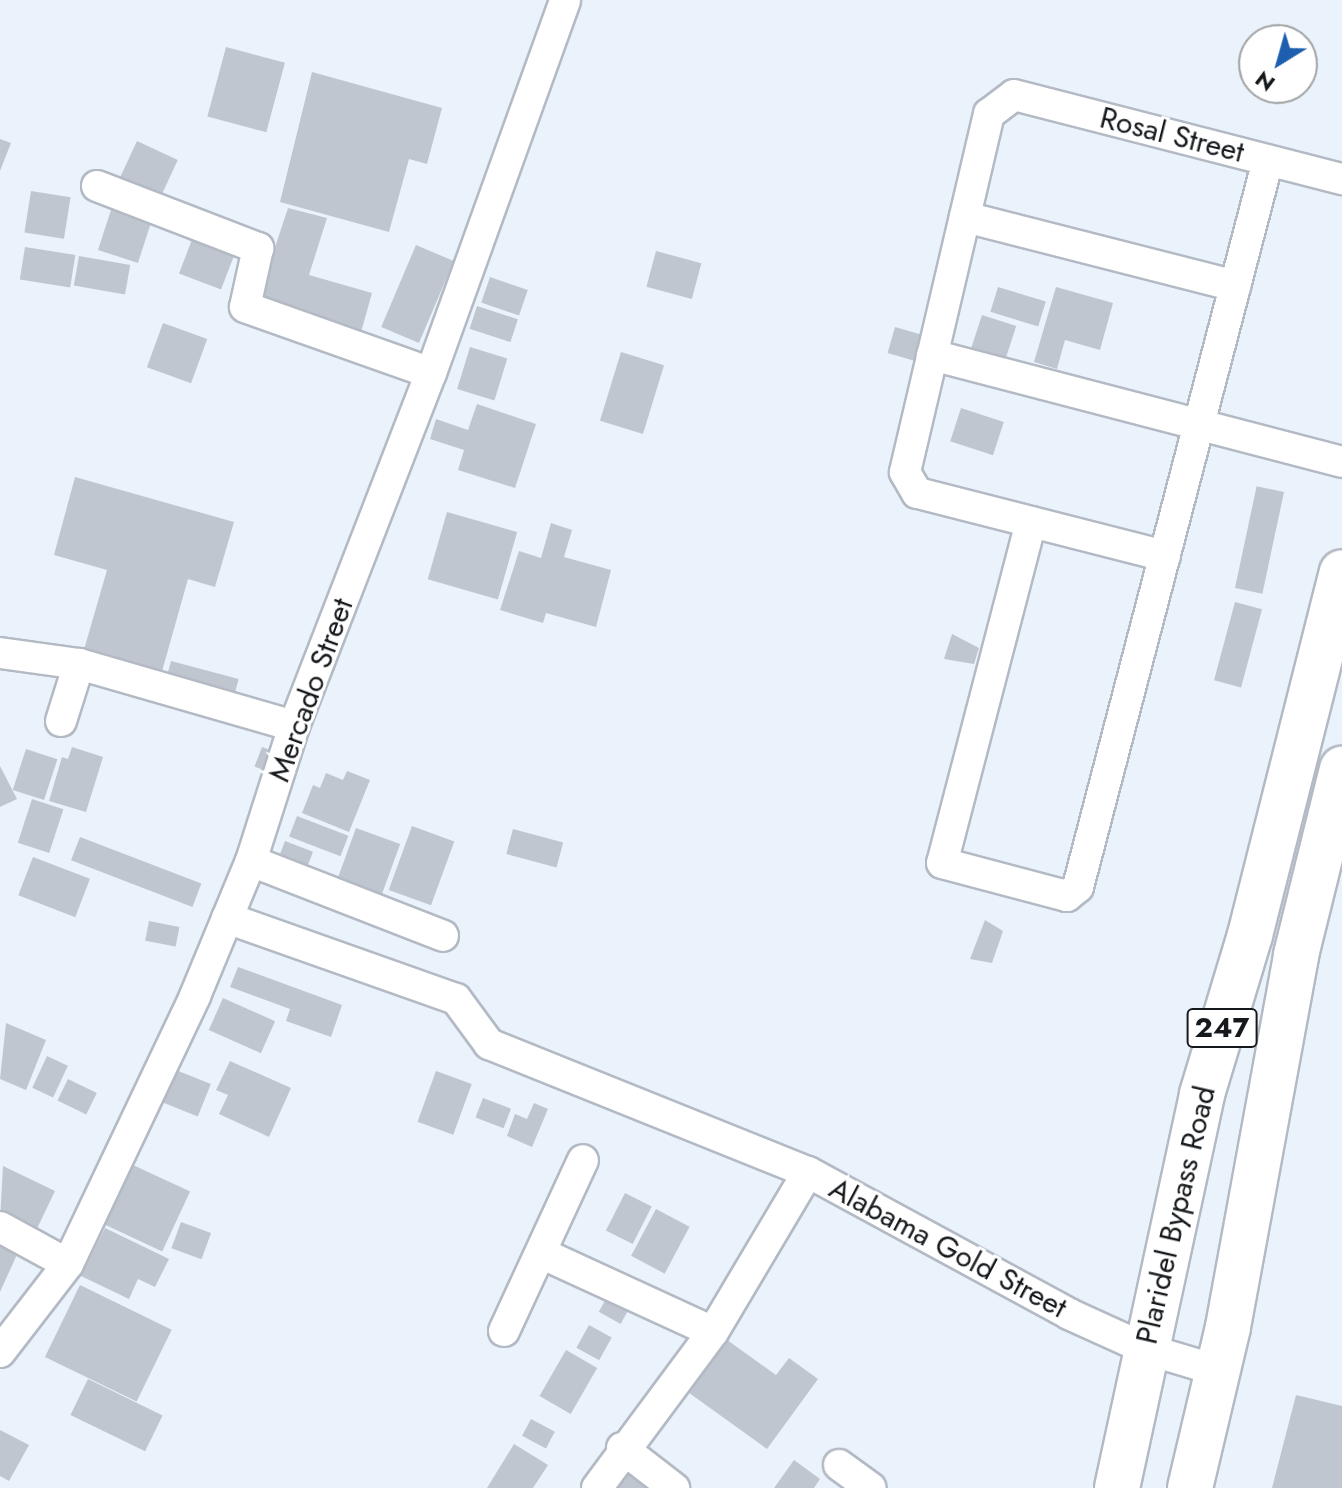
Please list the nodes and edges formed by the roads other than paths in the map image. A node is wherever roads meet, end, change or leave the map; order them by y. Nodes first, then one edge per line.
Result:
1 (565, 0) edge
2 (1268, 160) junction
3 (1342, 179) edge
4 (97, 186) dead end
5 (965, 217) junction
6 (1235, 286) junction
7 (932, 355) junction
8 (431, 373) junction
9 (1199, 424) junction
10 (1342, 462) edge
11 (1031, 522) junction
12 (1165, 556) junction
13 (1342, 572) edge
14 (0, 653) edge
15 (79, 664) junction
16 (61, 721) dead end
17 (294, 726) junction
18 (1342, 769) edge
19 (251, 861) junction
20 (227, 918) junction
21 (443, 936) dead end
22 (583, 1160) dead end
23 (808, 1172) junction
24 (0, 1227) edge
25 (541, 1253) junction
26 (68, 1264) junction
27 (504, 1331) dead end
28 (713, 1332) junction
29 (1146, 1349) junction
30 (0, 1352) edge
31 (1219, 1371) junction
32 (622, 1448) junction
33 (839, 1465) dead end
34 (597, 1488) edge
35 (674, 1488) edge
36 (871, 1488) edge
37 (1117, 1488) edge
38 (1190, 1488) edge

1 - 8 street, Mercado Street
2 - 3 street, Rosal Street
2 - 5 street, Rosal Street
2 - 6 street
4 - 8 street
5 - 6 street
5 - 7 street
6 - 9 street
7 - 9 street
7 - 11 street
8 - 17 street, Mercado Street
9 - 10 street
9 - 12 street
11 - 12 street
11 - 12 street
13 - 29 highway, Plaridel Bypass Road / 247
14 - 15 street
15 - 16 street
15 - 17 street
17 - 19 street, Mercado Street
18 - 31 highway, 247
19 - 20 street, Mercado Street
19 - 21 street
20 - 23 street
20 - 26 street, Mercado Street
22 - 25 street
23 - 28 street, Alabama Gold Street
23 - 29 street, Alabama Gold Street
24 - 26 street
25 - 27 street
25 - 28 street
26 - 30 street, Mercado Street
28 - 32 street, Alabama Gold Street
29 - 31 street, Alabama Gold Street
29 - 37 highway, Plaridel Bypass Road / 247
31 - 38 highway, 247
32 - 34 street, Alabama Gold Street
32 - 35 street
33 - 36 street

